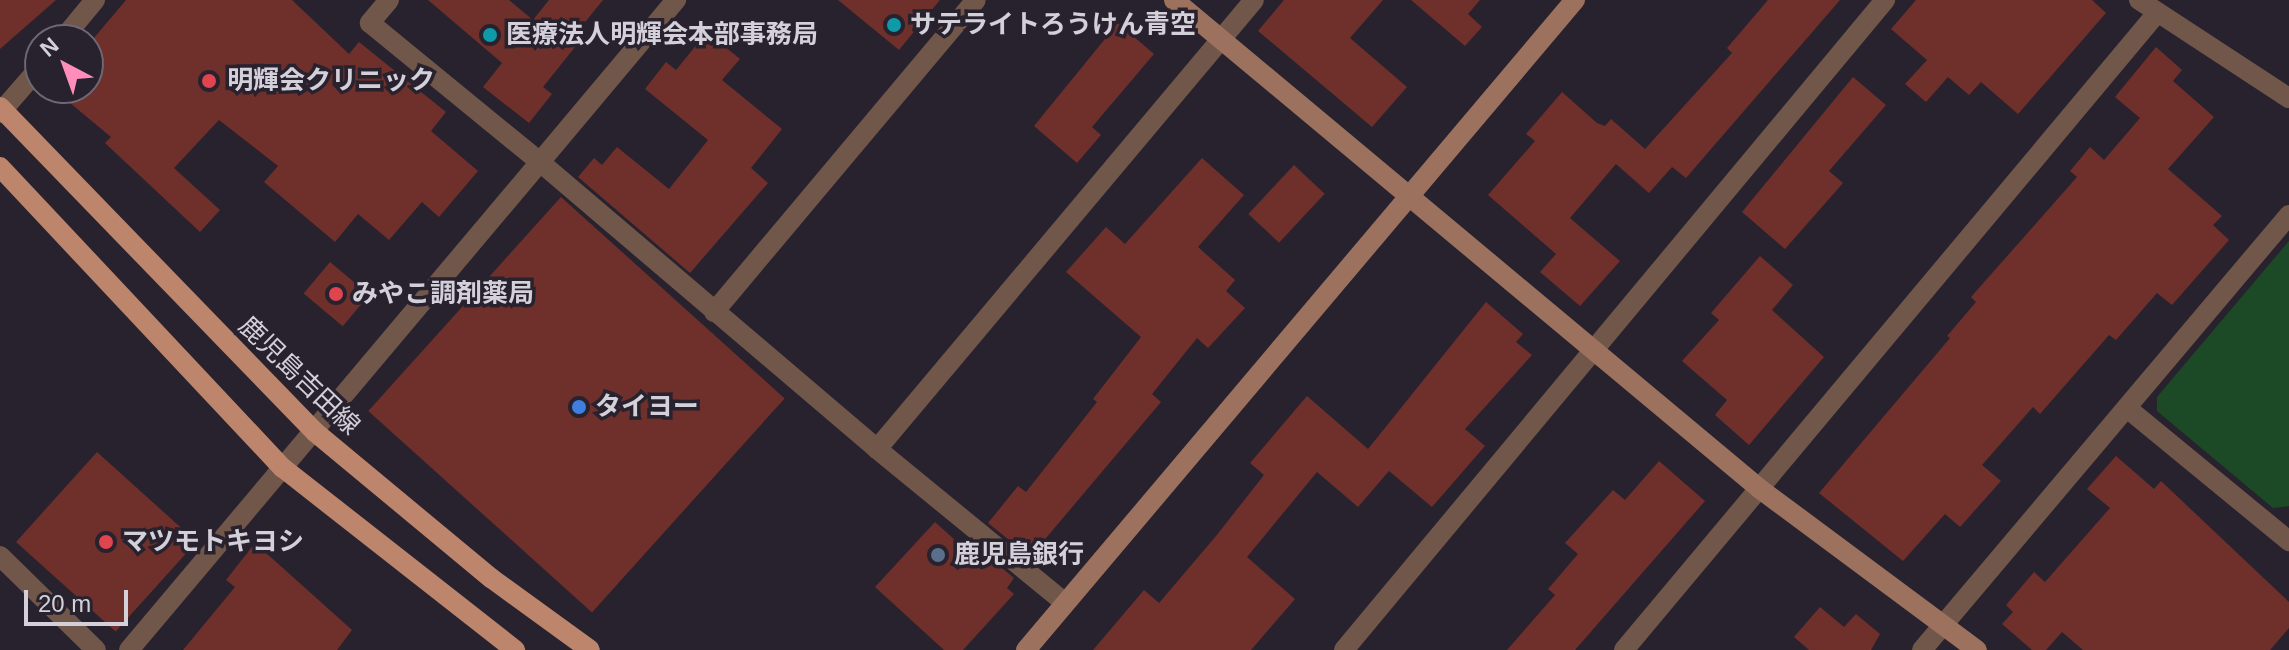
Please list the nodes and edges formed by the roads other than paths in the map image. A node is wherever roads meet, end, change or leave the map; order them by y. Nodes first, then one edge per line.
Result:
1 (95, 0) edge
2 (389, 0) edge
3 (676, 0) edge
4 (976, 0) edge
5 (1174, 0) edge
6 (1254, 0) edge
7 (1575, 0) edge
8 (1885, 0) edge
9 (2139, 0) edge
10 (2157, 13) junction
11 (75, 24) edge
12 (1221, 39) junction
13 (24, 85) edge
14 (2289, 98) edge
15 (1, 110) edge
16 (540, 162) junction
17 (0, 167) edge
18 (1409, 199) junction
19 (2289, 215) edge
20 (714, 312) junction
21 (1593, 354) junction
22 (2127, 408) junction
23 (315, 432) junction
24 (877, 449) junction
25 (283, 468) junction
26 (1760, 489) junction
27 (2287, 535) edge
28 (0, 556) edge
29 (1063, 601) junction
30 (1941, 628) junction
31 (96, 650) edge
32 (129, 650) edge
33 (515, 650) edge
34 (590, 650) edge
35 (1026, 650) edge
36 (1344, 650) edge
37 (1624, 650) edge
38 (1922, 650) edge
39 (1977, 650) edge

1 - 11 street
2 - 16 street
3 - 16 street
4 - 20 street
5 - 12 street
6 - 12 street
7 - 18 street
8 - 21 street
9 - 10 street
10 - 14 street
10 - 26 street
12 - 18 street
12 - 24 street
13 - 15 street
15 - 23 main road, 鹿児島吉田線
16 - 20 street
16 - 23 street
17 - 25 main road
18 - 21 street
18 - 29 street
19 - 22 street
20 - 24 street
21 - 26 street
21 - 36 street
22 - 27 street
22 - 30 street
23 - 25 street
23 - 34 main road, 鹿児島吉田線
24 - 29 street
25 - 32 street
25 - 33 main road
26 - 30 street
26 - 37 street
28 - 31 street
29 - 35 street
30 - 38 street
30 - 39 street

